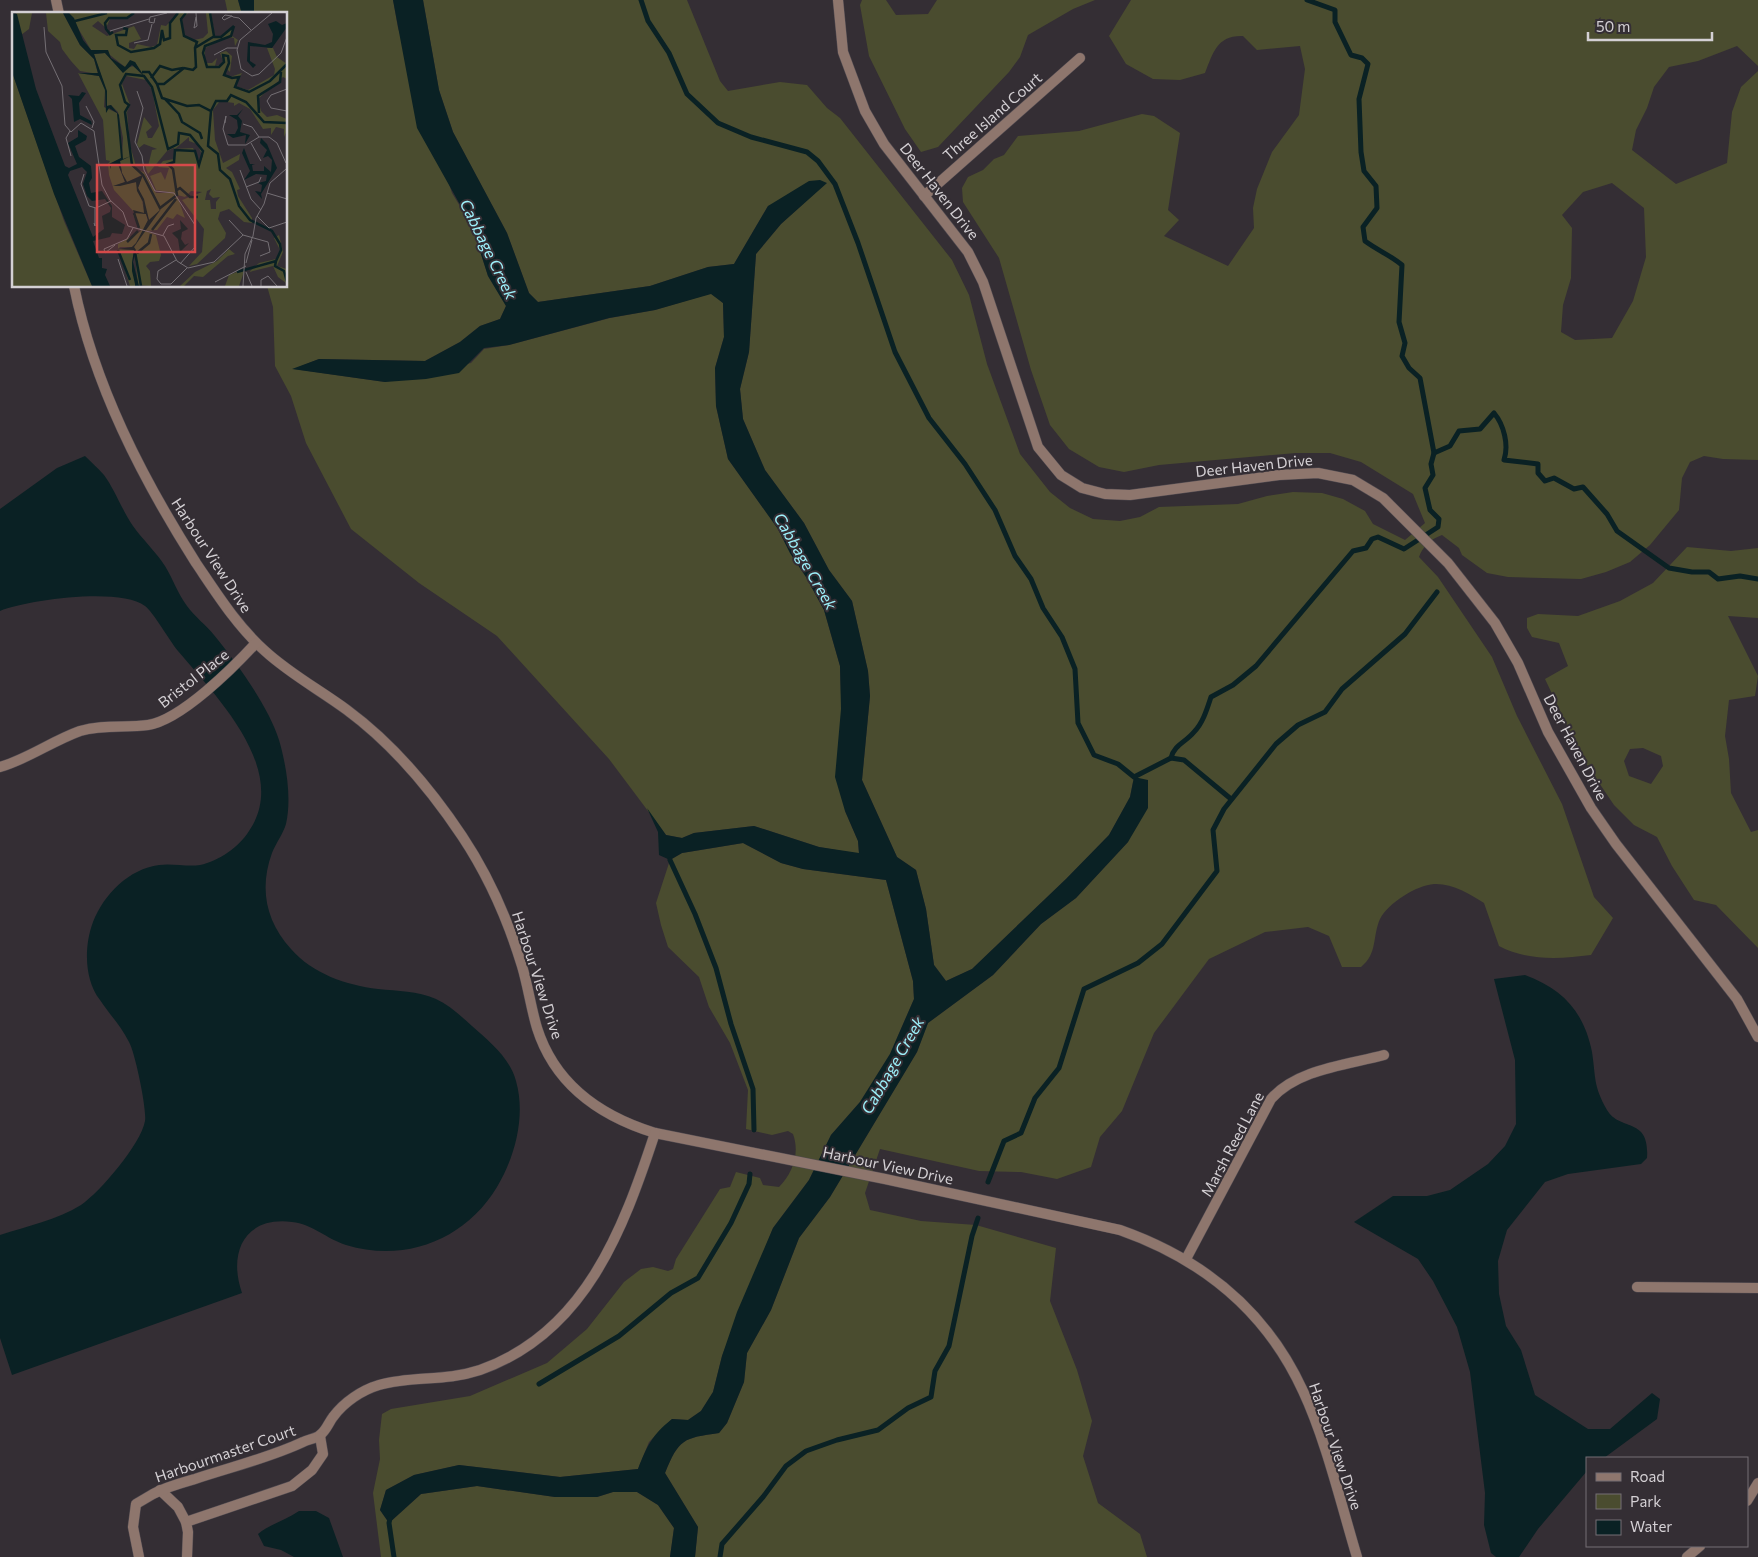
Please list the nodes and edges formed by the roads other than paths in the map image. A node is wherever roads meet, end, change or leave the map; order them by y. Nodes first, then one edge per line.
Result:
1 (838, 0) edge
2 (1080, 58) dead end
3 (924, 196) junction
4 (74, 288) edge
5 (256, 643) junction
6 (0, 767) edge
7 (1758, 1038) edge
8 (1384, 1055) dead end
9 (655, 1134) junction
10 (1186, 1259) junction
11 (1637, 1287) dead end
12 (1758, 1288) edge
13 (320, 1436) junction
14 (1758, 1483) edge
15 (160, 1490) junction
16 (1748, 1499) edge
17 (186, 1522) junction
18 (1699, 1547) edge
19 (139, 1557) edge
20 (187, 1557) edge
21 (1357, 1557) edge
22 (1688, 1557) edge

1 - 3 street, Deer Haven Drive
2 - 3 street, Three Island Court
3 - 7 street, Deer Haven Drive
4 - 5 street, Harbour View Drive
5 - 6 street, Bristol Place
5 - 9 street, Harbour View Drive
8 - 10 street, Marsh Reed Lane
9 - 10 street, Harbour View Drive
9 - 13 street, Harbourmaster Court
10 - 21 street, Harbour View Drive
11 - 12 street
13 - 15 street, Harbourmaster Court
13 - 17 street, Harbourmaster Court
14 - 16 street
15 - 17 street
15 - 19 street, Harbourmaster Court
17 - 20 street
18 - 22 street

